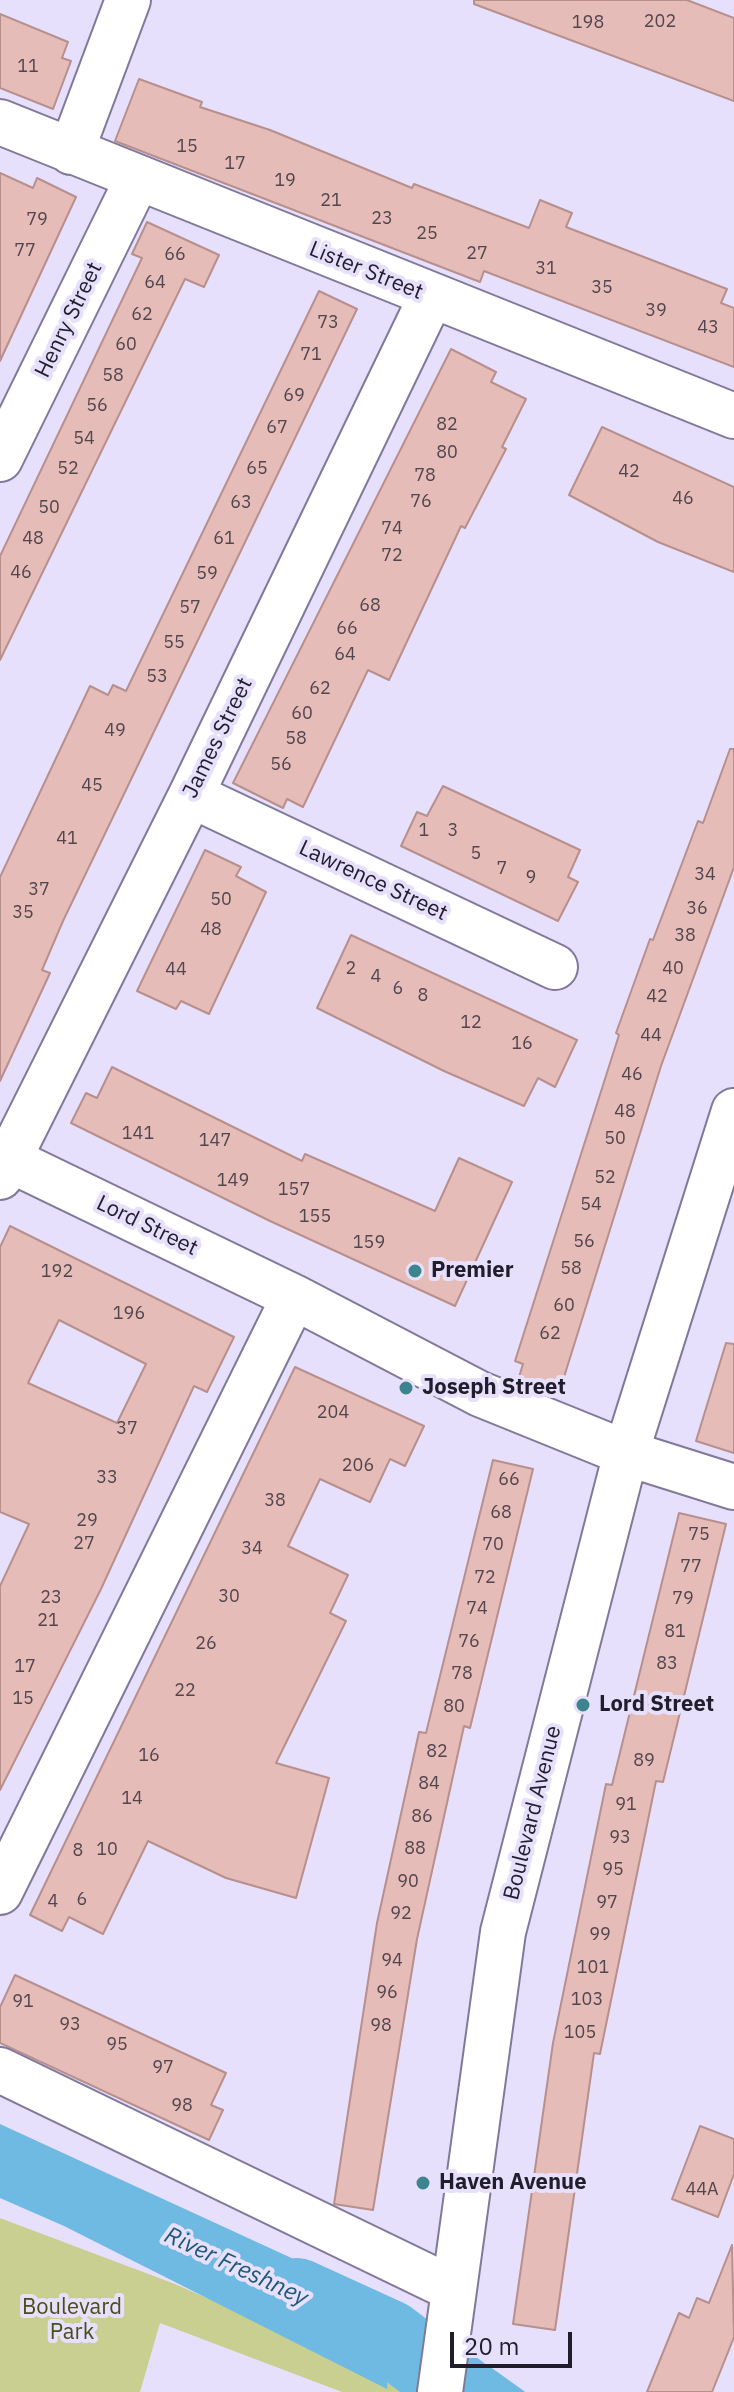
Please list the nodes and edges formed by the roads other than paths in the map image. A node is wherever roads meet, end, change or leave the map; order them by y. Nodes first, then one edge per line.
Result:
1 (128, 0) edge
2 (0, 122) edge
3 (71, 152) junction
4 (137, 180) junction
5 (431, 297) junction
6 (734, 416) edge
7 (0, 459) edge
8 (191, 795) junction
9 (555, 967) dead end
10 (734, 1111) edge
11 (3, 1164) edge
12 (294, 1297) junction
13 (626, 1453) junction
14 (734, 1487) edge
15 (0, 1892) edge
16 (0, 2070) edge
17 (452, 2298) junction
18 (440, 2392) edge

1 - 3 street
2 - 3 street, Lister Street
3 - 4 street, Lister Street
4 - 5 street, Lister Street
4 - 7 street, Henry Street
5 - 6 street, Lister Street
5 - 8 street, James Street
8 - 9 street, Lawrence Street
8 - 11 street, James Street
10 - 13 street, Boulevard Avenue
11 - 12 street, Lord Street
12 - 13 street, Lord Street
12 - 15 street
13 - 14 street, Lord Street
13 - 17 street, Boulevard Avenue
16 - 17 street
17 - 18 street, Boulevard Avenue

